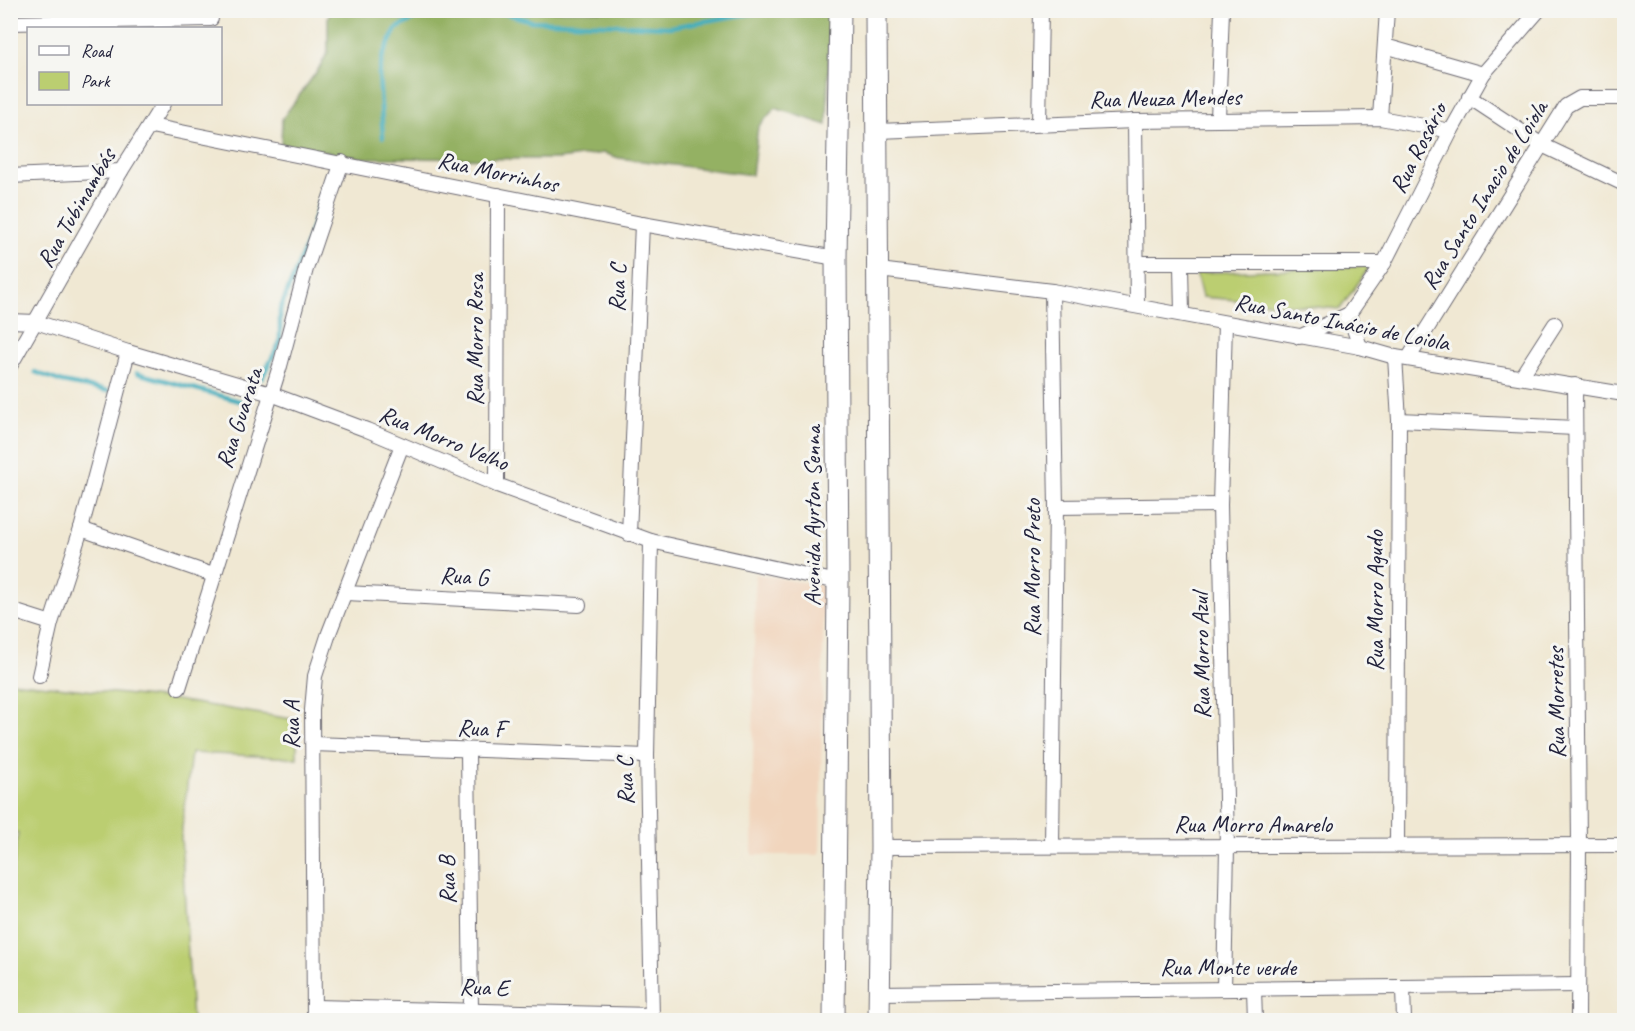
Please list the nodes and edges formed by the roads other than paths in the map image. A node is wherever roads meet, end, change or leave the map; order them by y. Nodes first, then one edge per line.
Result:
1 (840, 10) edge
2 (876, 10) edge
3 (1041, 10) edge
4 (1222, 10) edge
5 (1387, 10) edge
6 (1539, 10) edge
7 (211, 19) edge
8 (10, 23) edge
9 (1385, 46) junction
10 (1483, 74) junction
11 (1469, 98) junction
12 (1624, 98) edge
13 (162, 105) edge
14 (1380, 118) junction
15 (1218, 119) junction
16 (1135, 121) junction
17 (1039, 124) junction
18 (151, 126) junction
19 (878, 131) junction
20 (1451, 131) junction
21 (1542, 145) junction
22 (342, 162) junction
23 (121, 171) junction
24 (10, 176) edge
25 (1624, 184) edge
26 (498, 195) junction
27 (642, 224) junction
28 (836, 258) junction
29 (1139, 263) junction
30 (1384, 263) junction
31 (1180, 265) junction
32 (879, 270) junction
33 (1052, 291) junction
34 (1137, 305) junction
35 (1182, 314) junction
36 (1349, 315) junction
37 (10, 321) edge
38 (36, 322) junction
39 (1225, 323) junction
40 (1555, 324) dead end
41 (1299, 337) junction
42 (1359, 347) junction
43 (128, 352) junction
44 (1401, 358) junction
45 (10, 366) edge
46 (1521, 377) junction
47 (1575, 386) junction
48 (271, 394) junction
49 (1624, 394) edge
50 (1399, 420) junction
51 (1575, 428) junction
52 (402, 445) junction
53 (497, 485) junction
54 (1220, 505) junction
55 (1056, 507) junction
56 (81, 529) junction
57 (629, 534) junction
58 (651, 541) junction
59 (213, 574) junction
60 (838, 582) junction
61 (346, 593) junction
62 (579, 604) dead end
63 (10, 610) edge
64 (51, 623) junction
65 (39, 676) dead end
66 (179, 688) dead end
67 (313, 744) junction
68 (468, 751) junction
69 (647, 756) junction
70 (1579, 844) junction
71 (1397, 845) junction
72 (1624, 845) edge
73 (1052, 846) junction
74 (881, 847) junction
75 (1227, 848) junction
76 (1576, 985) junction
77 (1402, 988) junction
78 (1224, 989) junction
79 (1254, 989) junction
80 (879, 993) junction
81 (471, 1009) junction
82 (314, 1014) edge
83 (652, 1018) edge
84 (834, 1020) edge
85 (879, 1020) edge
86 (1255, 1020) edge
87 (1404, 1020) edge
88 (1578, 1020) edge

1 - 28 main road, Avenida Ayrton Senna
2 - 19 main road
3 - 17 street
4 - 15 street
5 - 9 street
6 - 10 street, Rua Rosário
7 - 8 street
9 - 10 street
9 - 14 street
10 - 11 street, Rua Rosário
11 - 20 street, Rua Rosário
11 - 21 street
12 - 21 street, Rua Santo Inacio de Loiola
13 - 18 street, Rua Tubinambás
14 - 15 street, Rua Neuza Mendes
14 - 20 street, Rua Neuza Mendes
15 - 16 street, Rua Neuza Mendes
16 - 17 street, Rua Neuza Mendes
16 - 29 street
17 - 19 street, Rua Neuza Mendes
18 - 22 street, Rua Morrinhos
18 - 23 street, Rua Tubinambás
19 - 32 main road
20 - 30 street, Rua Rosário
21 - 25 street
21 - 44 street, Rua Santo Inacio de Loiola
22 - 26 street, Rua Morrinhos
22 - 48 street, Rua Guarata
23 - 24 street
23 - 38 street, Rua Tubinambás
26 - 27 street, Rua Morrinhos
26 - 53 street, Rua Morro Rosa
27 - 28 street, Rua Morrinhos
27 - 57 street, Rua C
28 - 60 main road, Avenida Ayrton Senna
29 - 31 street
29 - 34 street
30 - 31 street
30 - 36 street, Rua Rosário
31 - 35 street
32 - 33 street
32 - 74 main road
33 - 34 street, Rua Santo Inácio de Loiola
33 - 55 street, Rua Morro Preto
34 - 35 street, Rua Santo Inácio de Loiola
35 - 39 street, Rua Santo Inácio de Loiola
36 - 41 street
36 - 42 street
37 - 38 street, Rua Morro Velho
38 - 43 street, Rua Morro Velho
38 - 45 street, Rua Tubinambás
39 - 41 street, Rua Santo Inácio de Loiola
39 - 54 street, Rua Morro Azul
40 - 46 street
41 - 42 street, Rua Santo Inácio de Loiola
42 - 44 street, Rua Santo Inácio de Loiola
43 - 48 street, Rua Morro Velho
43 - 56 street
44 - 46 street, Rua Santo Inácio de Loiola
44 - 50 street, Rua Morro Agudo
46 - 47 street, Rua Santo Inácio de Loiola
47 - 49 street, Rua Santo Inácio de Loiola
47 - 51 street, Rua Morretes
48 - 52 street, Rua Morro Velho
48 - 59 street, Rua Guarata
50 - 51 street
50 - 71 street, Rua Morro Agudo
51 - 70 street, Rua Morretes
52 - 53 street, Rua Morro Velho
52 - 61 street, Rua A
53 - 57 street, Rua Morro Velho
54 - 55 street
54 - 75 street, Rua Morro Azul
55 - 73 street, Rua Morro Preto
56 - 59 street
56 - 64 street
57 - 58 street, Rua Morro Velho
58 - 60 street, Rua Morro Velho
58 - 69 street, Rua C
59 - 66 street, Rua Guarata
60 - 84 main road, Avenida Ayrton Senna
61 - 62 street, Rua G
61 - 67 street, Rua A
63 - 64 street
64 - 65 street
67 - 68 street, Rua F
67 - 82 street, Rua A
68 - 69 street, Rua F
68 - 81 street, Rua B
69 - 83 street, Rua C
70 - 71 street, Rua Morro Amarelo
70 - 72 street, Rua Morro Amarelo
70 - 76 street, Rua Morretes
71 - 75 street, Rua Morro Amarelo
73 - 74 street, Rua Morro Amarelo
73 - 75 street, Rua Morro Amarelo
74 - 80 main road
75 - 78 street, Rua Morro Azul
76 - 77 street, Rua Monte verde
76 - 88 street, Rua Morretes
77 - 79 street, Rua Monte verde
77 - 87 street
78 - 79 street, Rua Monte verde
78 - 80 street, Rua Monte verde
79 - 86 street
80 - 85 main road
81 - 82 street, Rua E
81 - 83 street, Rua E

